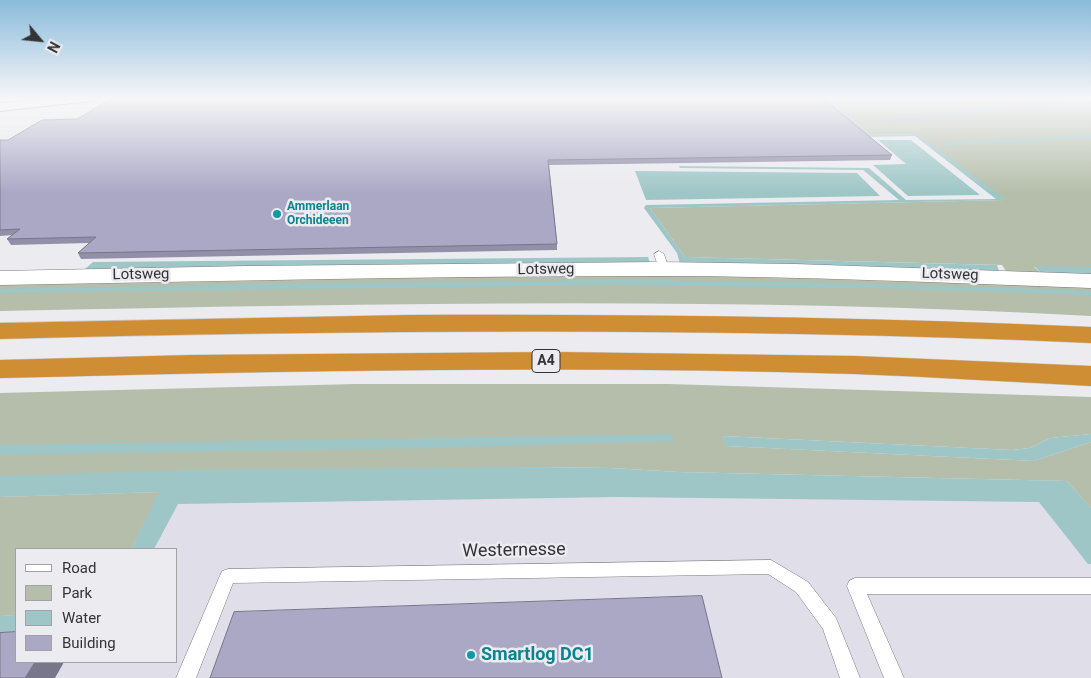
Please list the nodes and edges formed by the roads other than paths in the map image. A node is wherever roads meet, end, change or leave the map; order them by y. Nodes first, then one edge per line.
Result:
1 (0, 278) edge
2 (1091, 281) edge
3 (0, 331) edge
4 (1091, 335) edge
5 (0, 369) edge
6 (1091, 376) edge
7 (1091, 586) edge
8 (186, 678) edge
9 (850, 678) edge
10 (894, 678) edge

1 - 2 street, Lotsweg
3 - 4 highway
5 - 6 highway, A4
7 - 10 lane
8 - 9 lane, Westernesse

